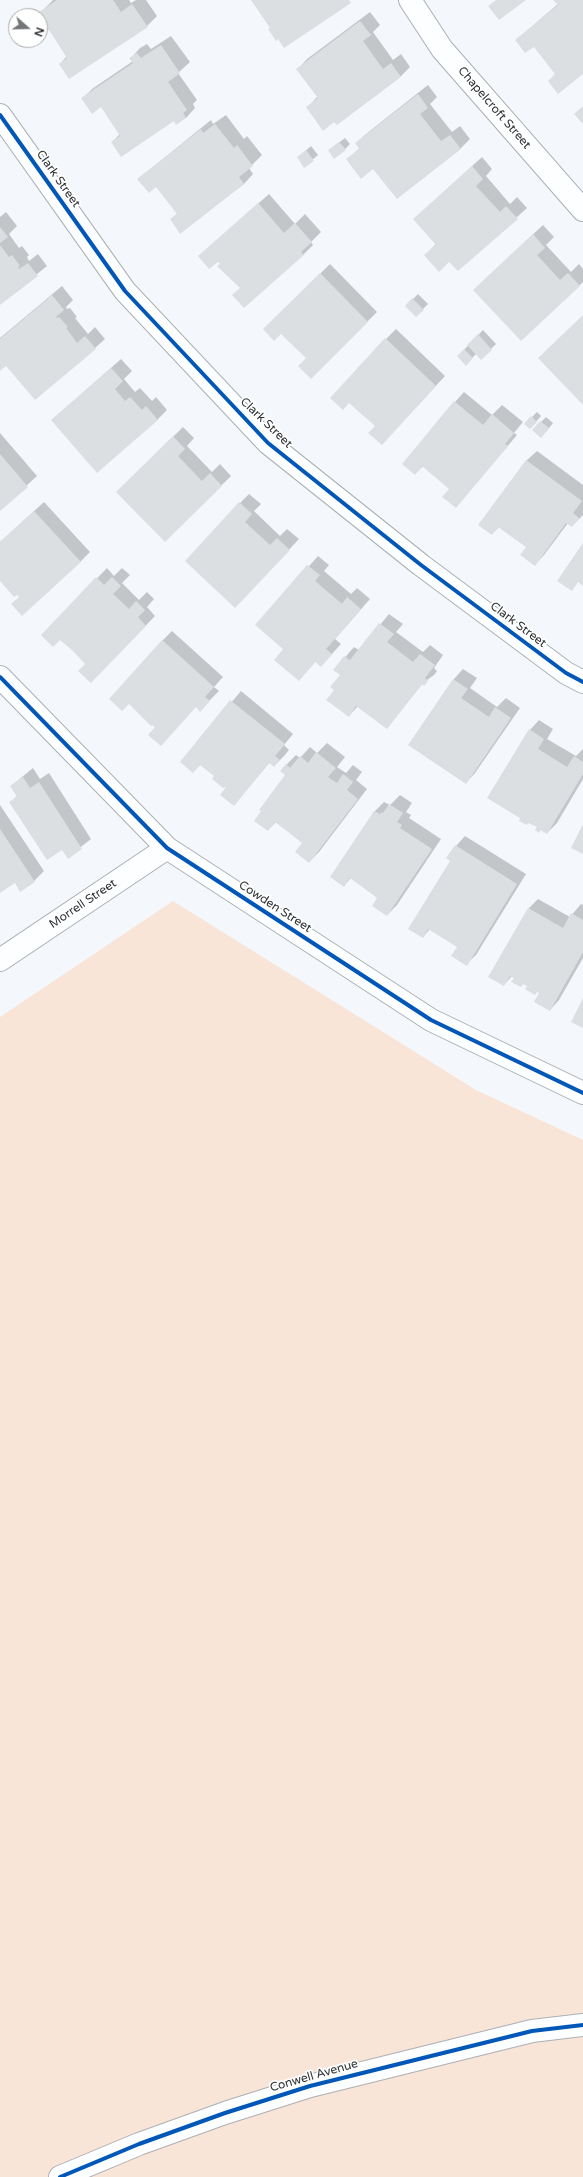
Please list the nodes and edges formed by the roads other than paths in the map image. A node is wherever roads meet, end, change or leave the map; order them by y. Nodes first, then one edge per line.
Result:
1 (410, 0) edge
2 (0, 115) edge
3 (583, 210) edge
4 (0, 677) edge
5 (583, 682) edge
6 (167, 848) junction
7 (0, 960) edge
8 (583, 1093) edge
9 (583, 2025) edge
10 (60, 2177) edge

1 - 3 street, Chapelcroft Street
2 - 5 street, Clark Street
4 - 6 street, Cowden Street
6 - 7 street, Morrell Street
6 - 8 street, Cowden Street
9 - 10 street, Conwell Avenue

